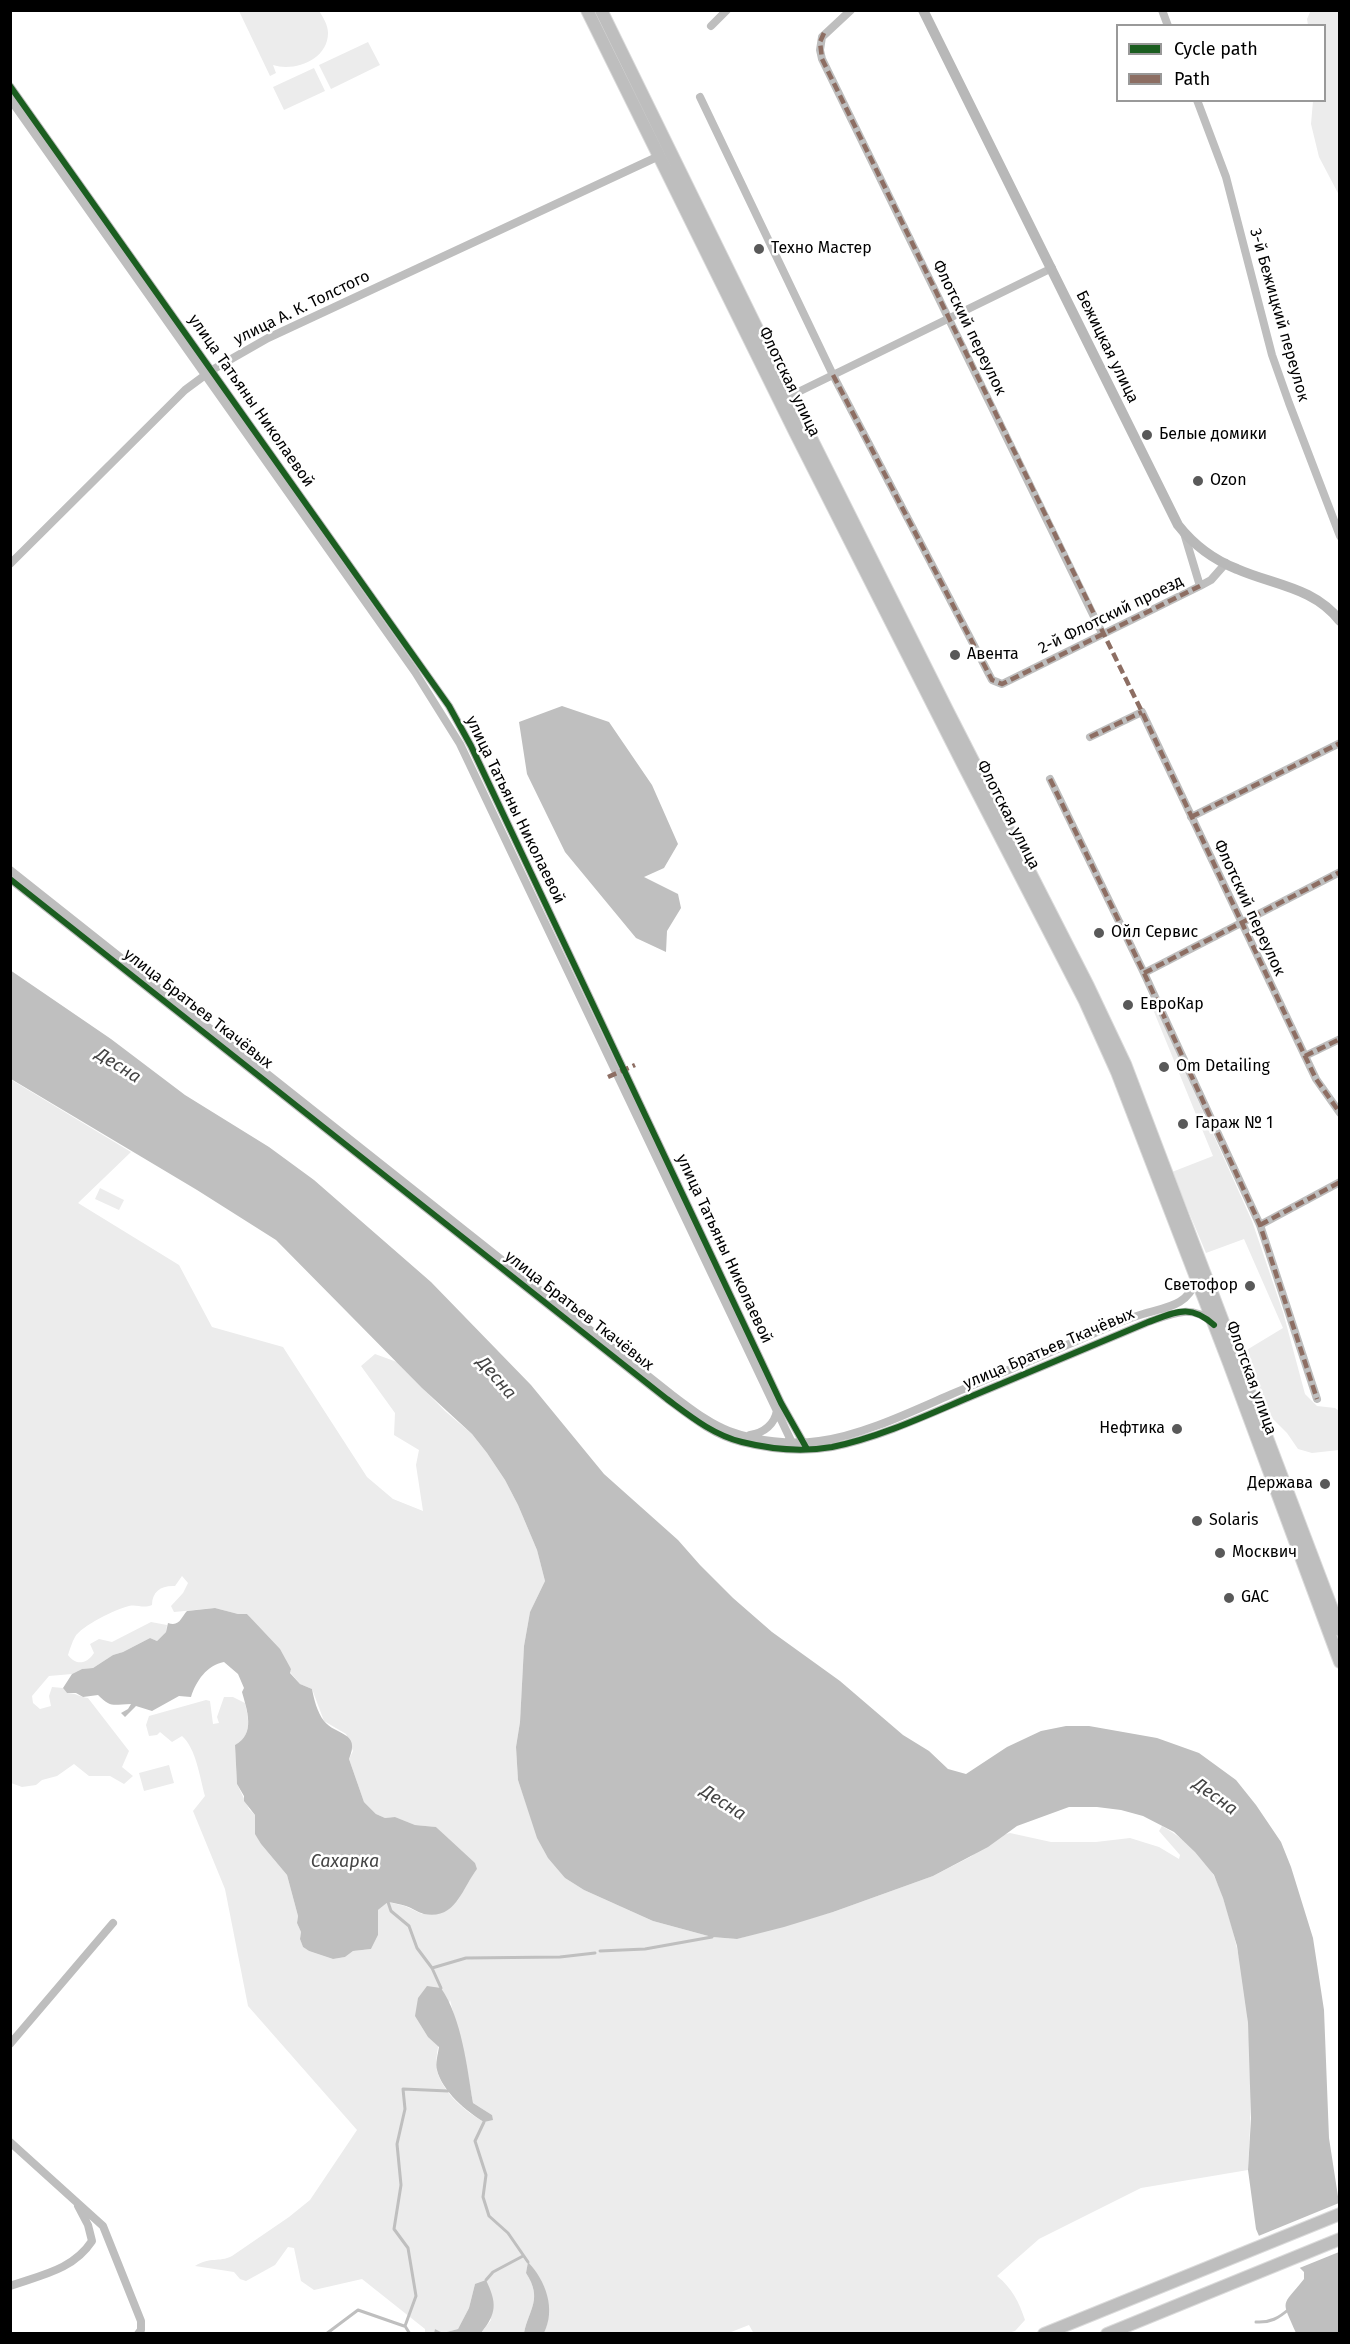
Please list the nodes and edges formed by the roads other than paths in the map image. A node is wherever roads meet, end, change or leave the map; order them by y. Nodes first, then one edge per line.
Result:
1 (587, 10) edge
2 (601, 10) edge
3 (727, 10) edge
4 (851, 10) edge
5 (923, 10) edge
6 (711, 26) dead end
7 (10, 86) edge
8 (700, 97) dead end
9 (10, 99) edge
10 (1198, 102) edge
11 (659, 156) junction
12 (1052, 268) junction
13 (950, 318) junction
14 (208, 372) junction
15 (833, 375) junction
16 (790, 396) junction
17 (1184, 531) junction
18 (1340, 536) edge
19 (1226, 563) junction
20 (10, 564) edge
21 (1200, 586) junction
22 (1340, 621) edge
23 (1102, 633) junction
24 (1090, 737) dead end
25 (1340, 742) edge
26 (1050, 779) dead end
27 (1191, 817) junction
28 (10, 870) edge
29 (1340, 872) edge
30 (10, 879) edge
31 (1240, 922) junction
32 (1144, 973) junction
33 (1340, 1039) edge
34 (1305, 1056) junction
35 (1340, 1113) edge
36 (1340, 1182) edge
37 (1260, 1225) junction
38 (1196, 1280) junction
39 (1214, 1325) junction
40 (1317, 1399) dead end
41 (780, 1408) junction
42 (744, 1436) junction
43 (808, 1444) junction
44 (793, 1445) junction
45 (1340, 1630) edge
46 (1340, 1662) edge
47 (113, 1923) dead end
48 (10, 2044) edge
49 (10, 2142) edge
50 (72, 2197) junction
51 (1340, 2214) edge
52 (1340, 2240) edge
53 (10, 2286) edge
54 (138, 2334) edge
55 (1044, 2334) edge
56 (1107, 2334) edge

1 - 11 main road, Флотская улица
2 - 16 main road, Флотская улица
3 - 6 street
4 - 13 street, Флотский переулок
5 - 12 street, Бежицкая улица
7 - 14 street, улица Татьяны Николаевой
8 - 15 street
9 - 14 street, улица Татьяны Николаевой
10 - 18 street, 3-й Бежицкий переулок
11 - 14 street, улица А. К. Толстого
11 - 38 main road, Флотская улица
12 - 13 street
12 - 17 street, Бежицкая улица
13 - 15 street
13 - 23 street, Флотский переулок
14 - 20 street, улица А. К. Толстого
14 - 41 street, улица Татьяны Николаевой
15 - 16 street
15 - 23 street, 2-й Флотский проезд
16 - 45 main road, Флотская улица
17 - 19 street, Бежицкая улица
17 - 21 street
19 - 21 street, 2-й Флотский проезд
19 - 22 street, Бежицкая улица
21 - 23 street, 2-й Флотский проезд
24 - 27 street, Флотский переулок
25 - 27 street
26 - 32 street
27 - 31 street, Флотский переулок
28 - 42 street, улица Братьев Ткачёвых
29 - 31 street
30 - 44 street, улица Братьев Ткачёвых
31 - 32 street
31 - 34 street, Флотский переулок
32 - 37 street
33 - 34 street
34 - 35 street, Флотский переулок
36 - 37 street
37 - 40 street
38 - 39 main road, Флотская улица
38 - 43 street, улица Братьев Ткачёвых
39 - 43 street, улица Братьев Ткачёвых
39 - 46 main road, Флотская улица
41 - 42 street
41 - 43 street
41 - 44 street, улица Татьяны Николаевой
42 - 44 street, улица Братьев Ткачёвых
43 - 44 street, улица Братьев Ткачёвых
47 - 48 street
49 - 50 street
50 - 53 street
50 - 54 street
51 - 55 main road
52 - 56 main road

